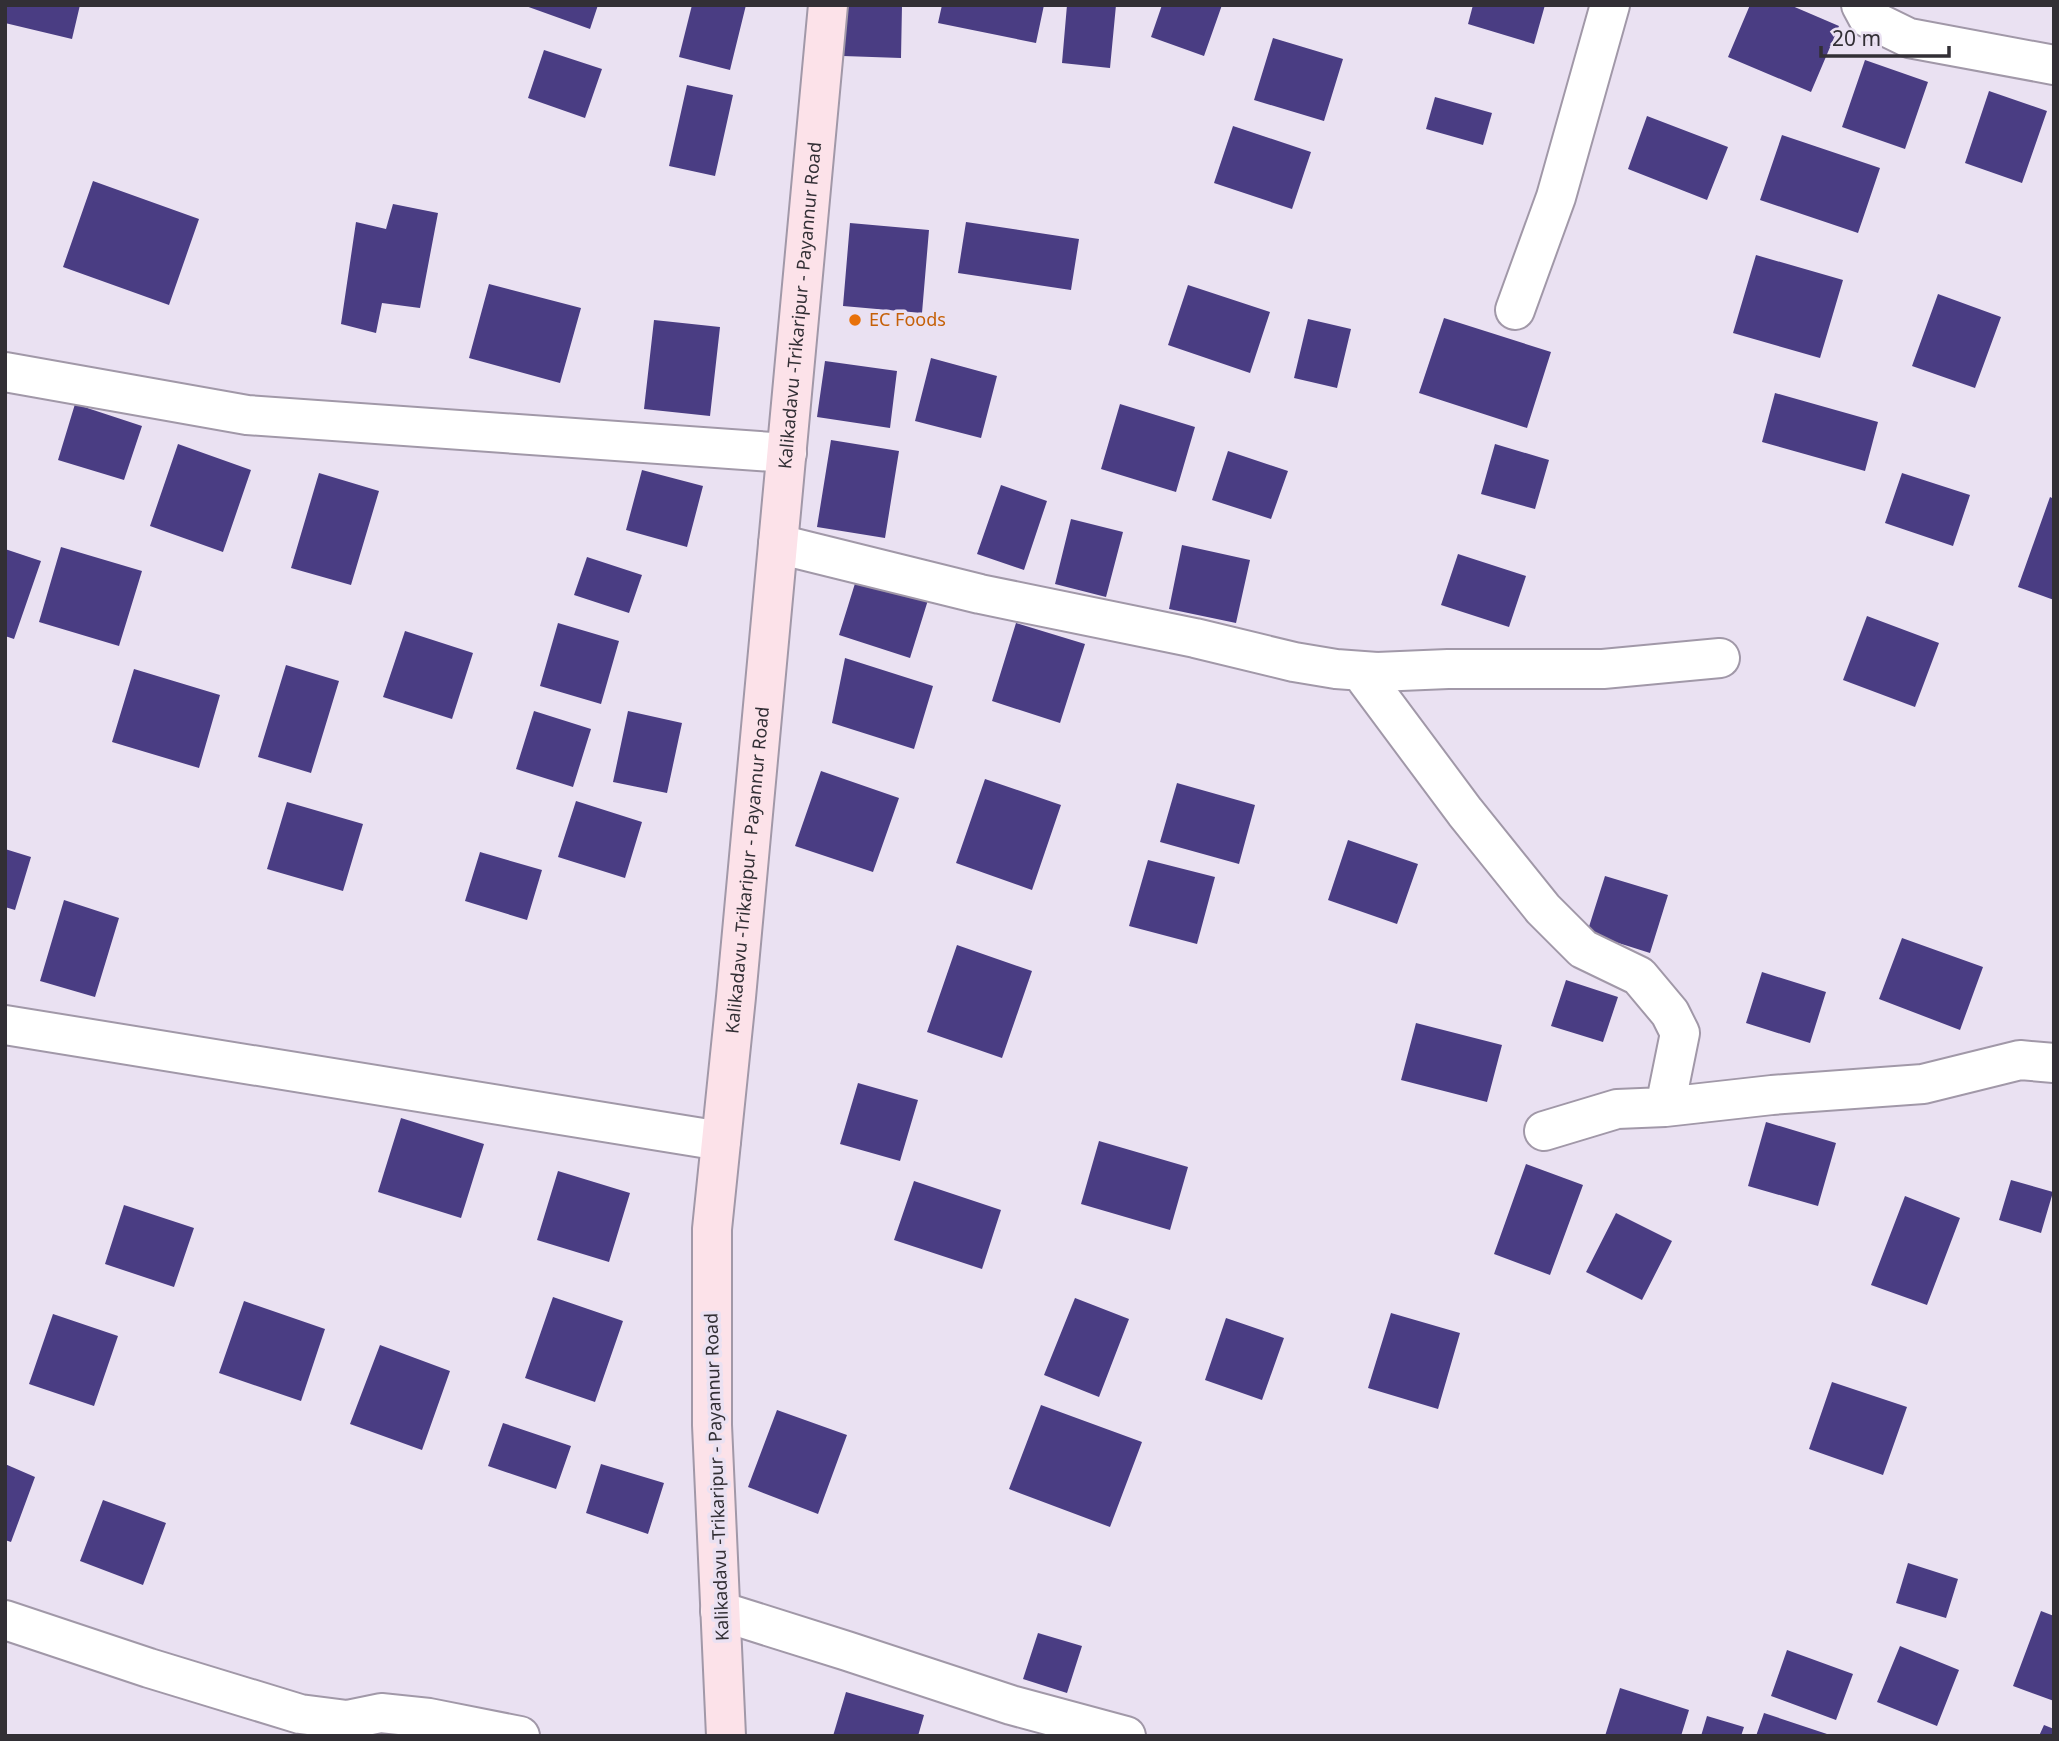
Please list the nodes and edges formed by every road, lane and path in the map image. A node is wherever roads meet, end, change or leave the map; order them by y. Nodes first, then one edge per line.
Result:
1 (828, 5) edge
2 (1610, 5) edge
3 (1861, 5) edge
4 (2054, 65) edge
5 (1515, 310) dead end
6 (5, 372) edge
7 (787, 453) junction
8 (778, 544) junction
9 (1720, 658) dead end
10 (1360, 671) junction
11 (5, 1025) edge
12 (2054, 1063) edge
13 (1665, 1107) junction
14 (1545, 1131) dead end
15 (721, 1141) junction
16 (720, 1611) junction
17 (5, 1620) edge
18 (520, 1736) edge
19 (726, 1736) edge
20 (1126, 1736) edge

1 - 7 main road, Kalikadavu -Trikaripur - Payannur Road
2 - 5 street
3 - 4 street
6 - 7 street
7 - 8 main road, Kalikadavu -Trikaripur - Payannur Road
8 - 10 street
8 - 15 main road, Kalikadavu -Trikaripur - Payannur Road
9 - 10 street
10 - 13 street
11 - 15 street
12 - 13 street
13 - 14 street
15 - 16 main road, Kalikadavu -Trikaripur - Payannur Road
16 - 19 main road, Kalikadavu -Trikaripur - Payannur Road
16 - 20 street
17 - 18 street

